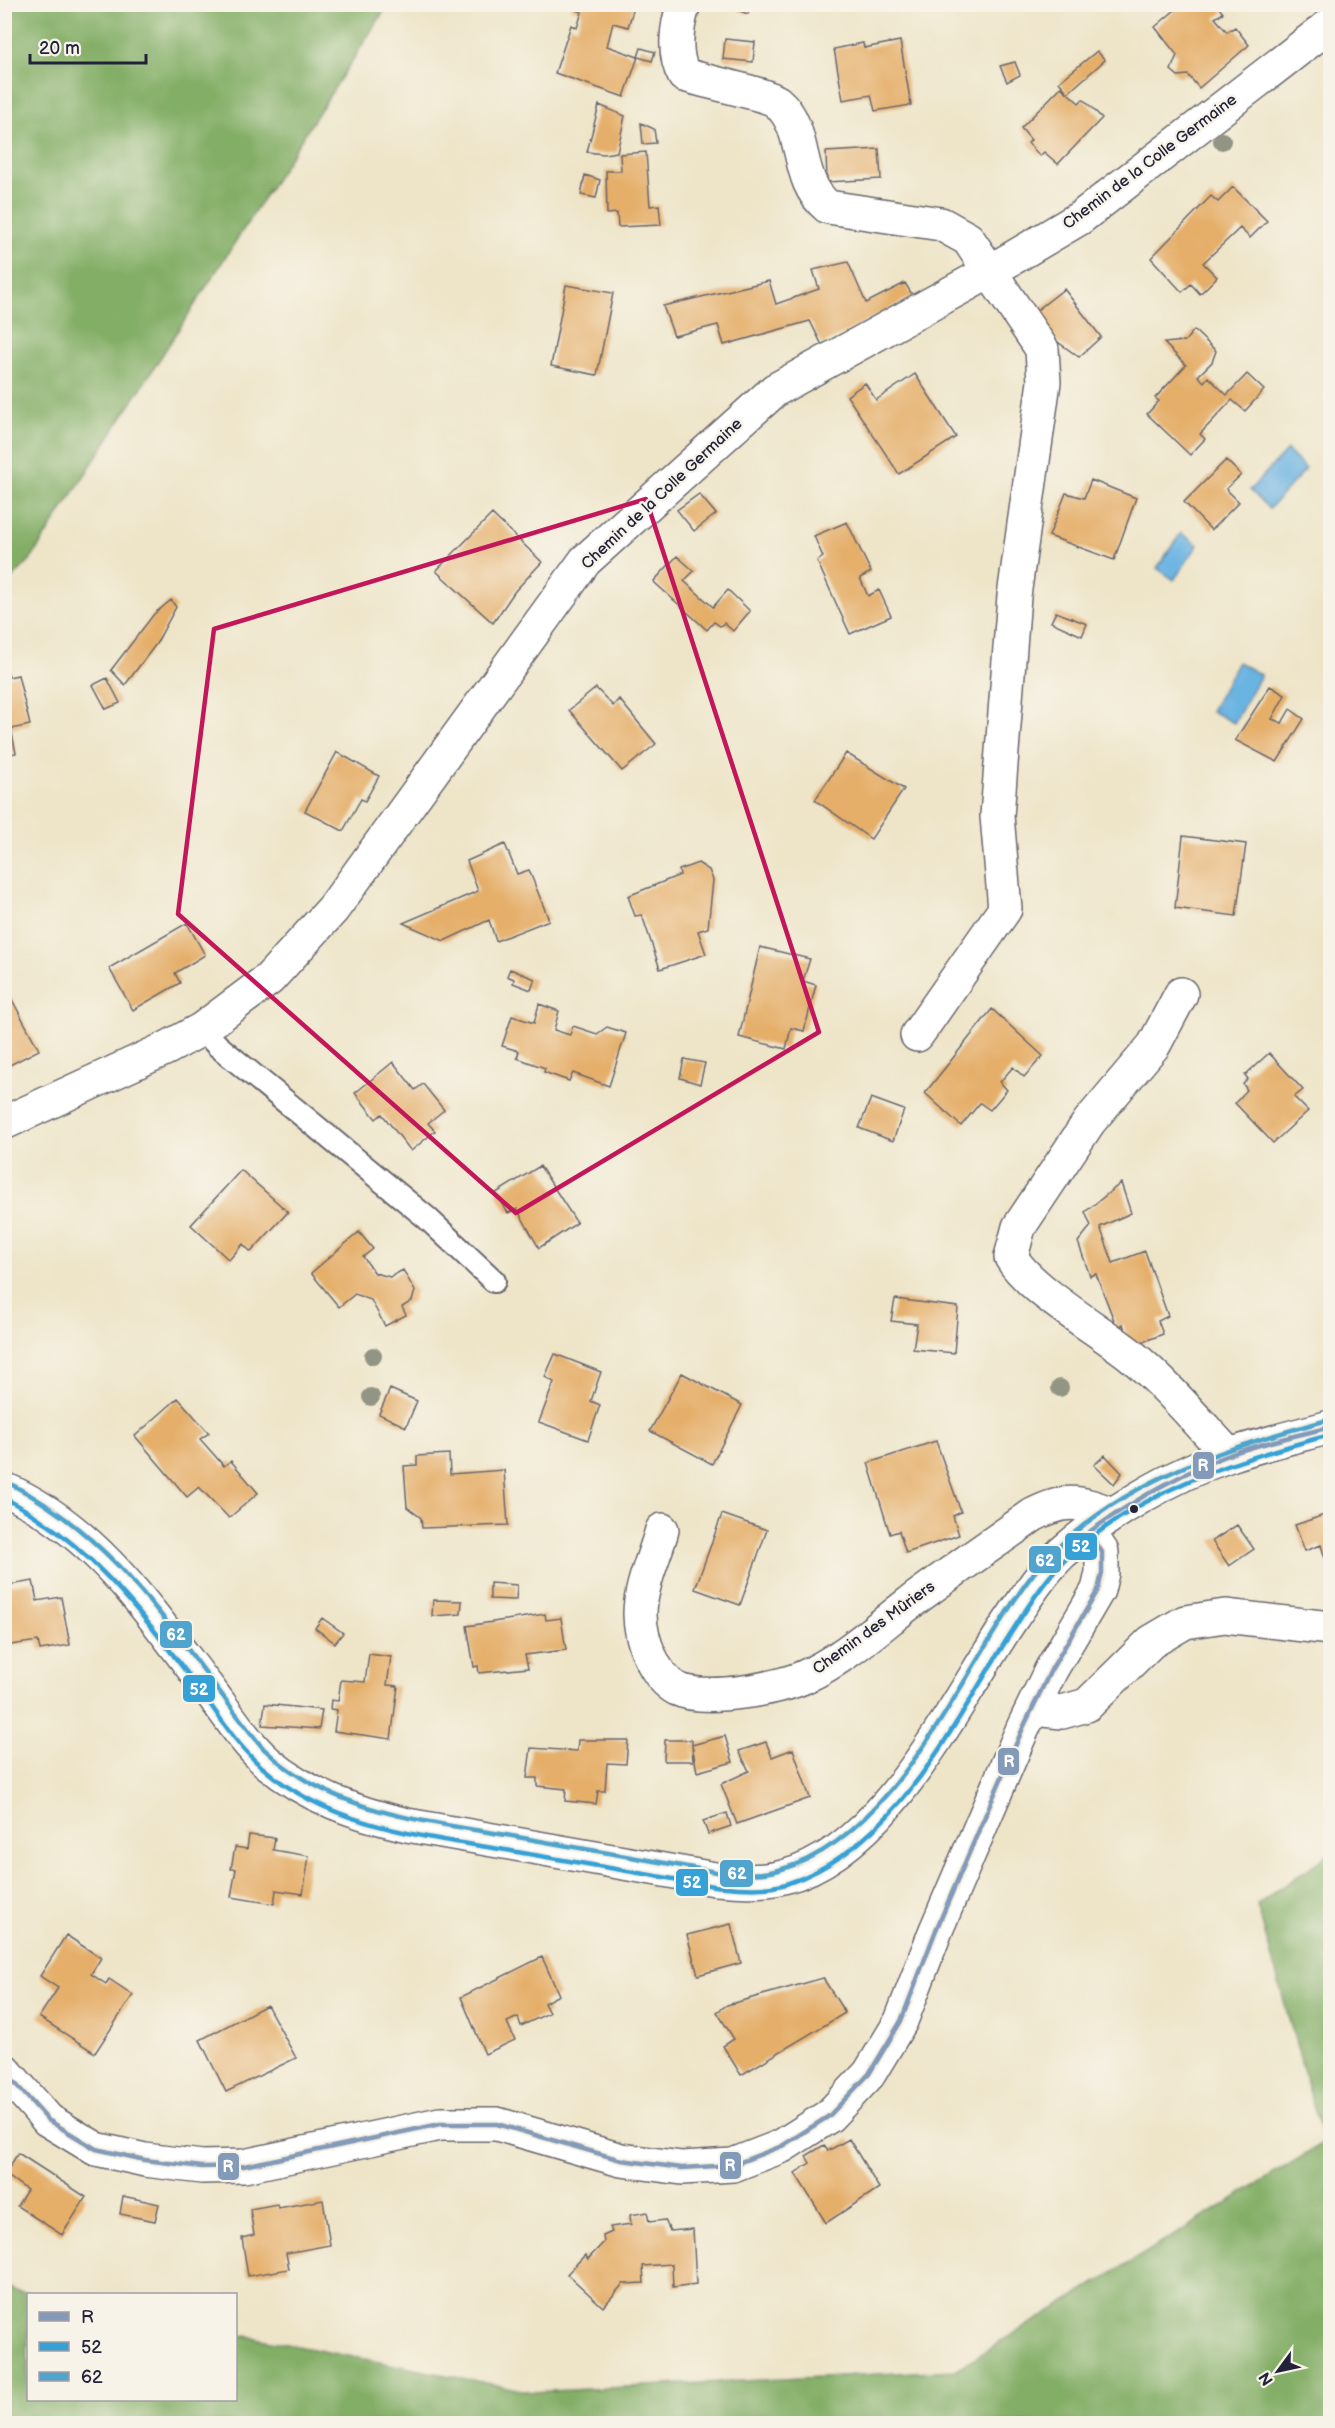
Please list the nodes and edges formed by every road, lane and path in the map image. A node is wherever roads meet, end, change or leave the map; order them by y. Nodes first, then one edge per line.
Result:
1 (684, 4) edge
2 (1330, 25) edge
3 (990, 272) junction
4 (1181, 994) dead end
5 (202, 1029) junction
6 (917, 1035) dead end
7 (4, 1123) edge
8 (494, 1281) dead end
9 (1330, 1427) edge
10 (1229, 1455) junction
11 (4, 1489) edge
12 (1101, 1523) junction
13 (662, 1530) dead end
14 (1330, 1628) edge
15 (1034, 1709) junction
16 (4, 2070) edge

1 - 3 street
2 - 3 street, Chemin de la Colle Germaine
3 - 5 street, Chemin de la Colle Germaine
3 - 6 street
4 - 10 street
5 - 7 street, Chemin de la Colle Germaine
5 - 8 lane
9 - 10 street
10 - 12 street
11 - 12 street
12 - 13 street, Chemin des Mûriers
12 - 15 street
14 - 15 street
15 - 16 street

